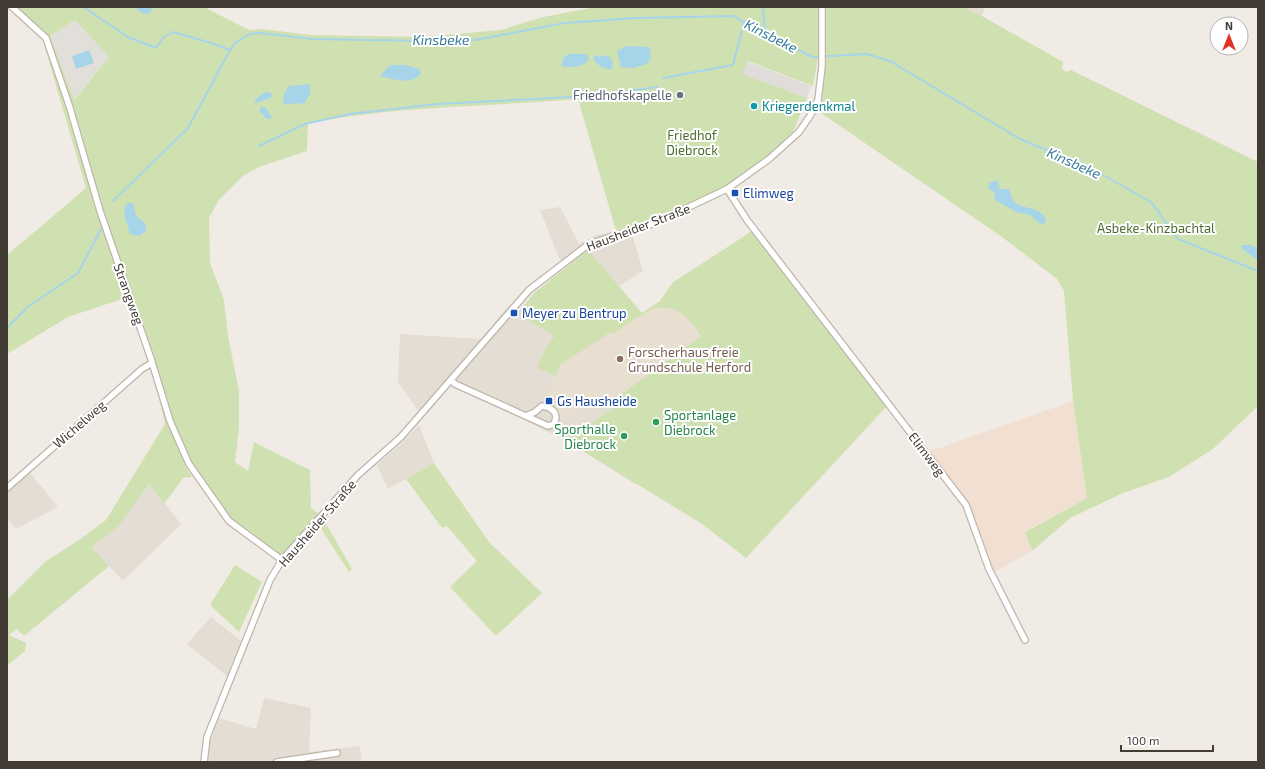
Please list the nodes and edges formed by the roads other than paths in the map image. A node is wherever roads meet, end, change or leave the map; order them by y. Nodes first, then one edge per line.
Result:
1 (12, 7) edge
2 (822, 7) edge
3 (727, 189) junction
4 (152, 363) junction
5 (451, 380) junction
6 (526, 416) junction
7 (7, 488) edge
8 (282, 560) junction
9 (1025, 640) dead end
10 (336, 752) dead end
11 (204, 762) edge
12 (277, 762) edge

1 - 4 street, Strangweg
2 - 3 street, Hausheider Straße
3 - 5 street, Hausheider Straße
3 - 9 street, Elimweg
4 - 7 street, Wichelweg
4 - 8 street, Strangweg
5 - 6 street
5 - 8 street, Hausheider Straße
6 - 6 street
8 - 11 street, Hausheider Straße
10 - 12 street

